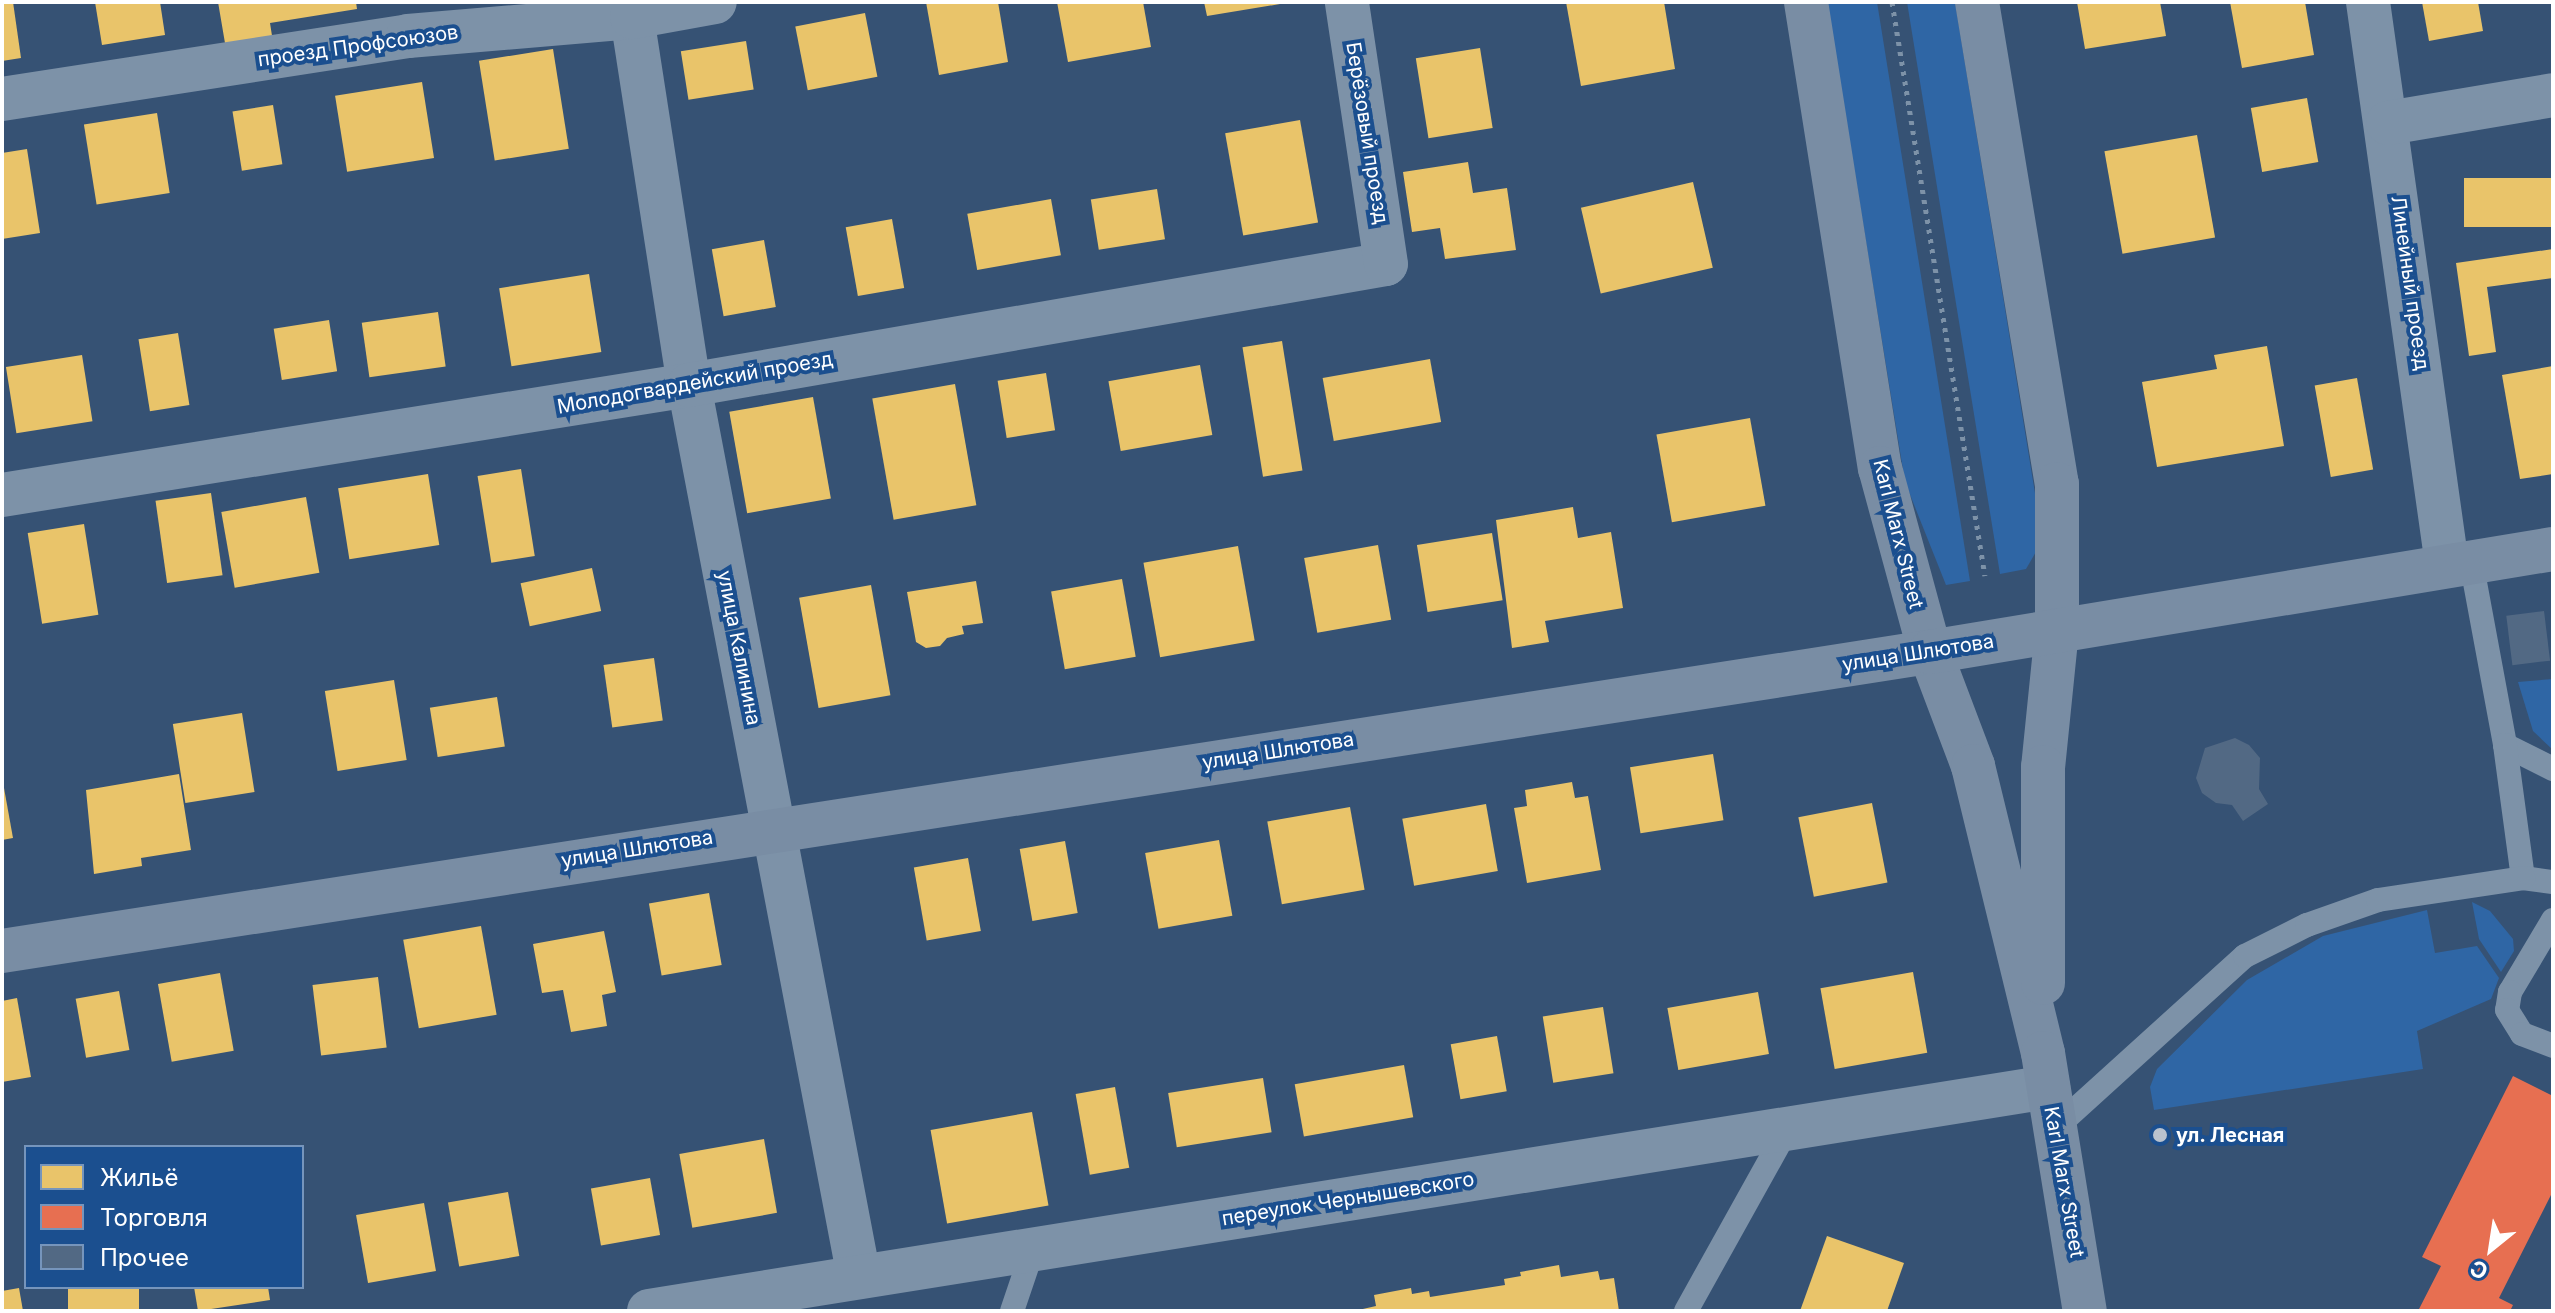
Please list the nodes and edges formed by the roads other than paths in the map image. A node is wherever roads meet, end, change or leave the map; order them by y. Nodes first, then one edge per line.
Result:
1 (715, 2) edge
2 (1347, 2) edge
3 (1806, 2) edge
4 (1977, 2) edge
5 (2368, 2) edge
6 (632, 17) junction
7 (404, 19) edge
8 (2553, 95) edge
9 (2, 99) edge
10 (2388, 123) junction
11 (1386, 264) joint
12 (689, 385) junction
13 (2, 495) edge
14 (2553, 549) edge
15 (2459, 563) junction
16 (2057, 630) junction
17 (1930, 652) junction
18 (2505, 745) junction
19 (2553, 769) edge
20 (773, 827) junction
21 (2523, 878) junction
22 (2553, 882) edge
23 (2553, 920) edge
24 (2, 951) edge
25 (2553, 1046) edge
26 (2049, 1089) junction
27 (1788, 1128) junction
28 (1033, 1249) junction
29 (859, 1277) junction
30 (649, 1311) edge
31 (1012, 1311) edge
32 (1686, 1311) edge
33 (2085, 1311) edge

1 - 6 street, проезд Профсоюзов
2 - 11 street, Берёзовый проезд
3 - 17 main road, Karl Marx Street
4 - 16 main road, Karl Marx Street
5 - 10 street, Линейный проезд
6 - 7 street, проезд Профсоюзов
6 - 12 street, улица Калинина
7 - 9 street, проезд Профсоюзов
8 - 10 street
10 - 15 street, Линейный проезд
11 - 12 street, Молодогвардейский проезд
12 - 13 street, Молодогвардейский проезд
12 - 20 street, улица Калинина
14 - 15 main road, улица Шлютова
15 - 16 main road, улица Шлютова
15 - 18 lane
16 - 17 main road, улица Шлютова
16 - 26 main road, Karl Marx Street
17 - 20 main road, улица Шлютова
17 - 26 main road, Karl Marx Street
18 - 19 lane
18 - 21 lane
20 - 24 main road, улица Шлютова
20 - 29 street, улица Калинина
21 - 22 lane
21 - 26 lane
23 - 25 lane
26 - 27 street, переулок Чернышевского
26 - 33 main road, Karl Marx Street
27 - 28 street, переулок Чернышевского
27 - 32 lane
28 - 29 street, переулок Чернышевского
28 - 31 lane
29 - 30 street, переулок Чернышевского

